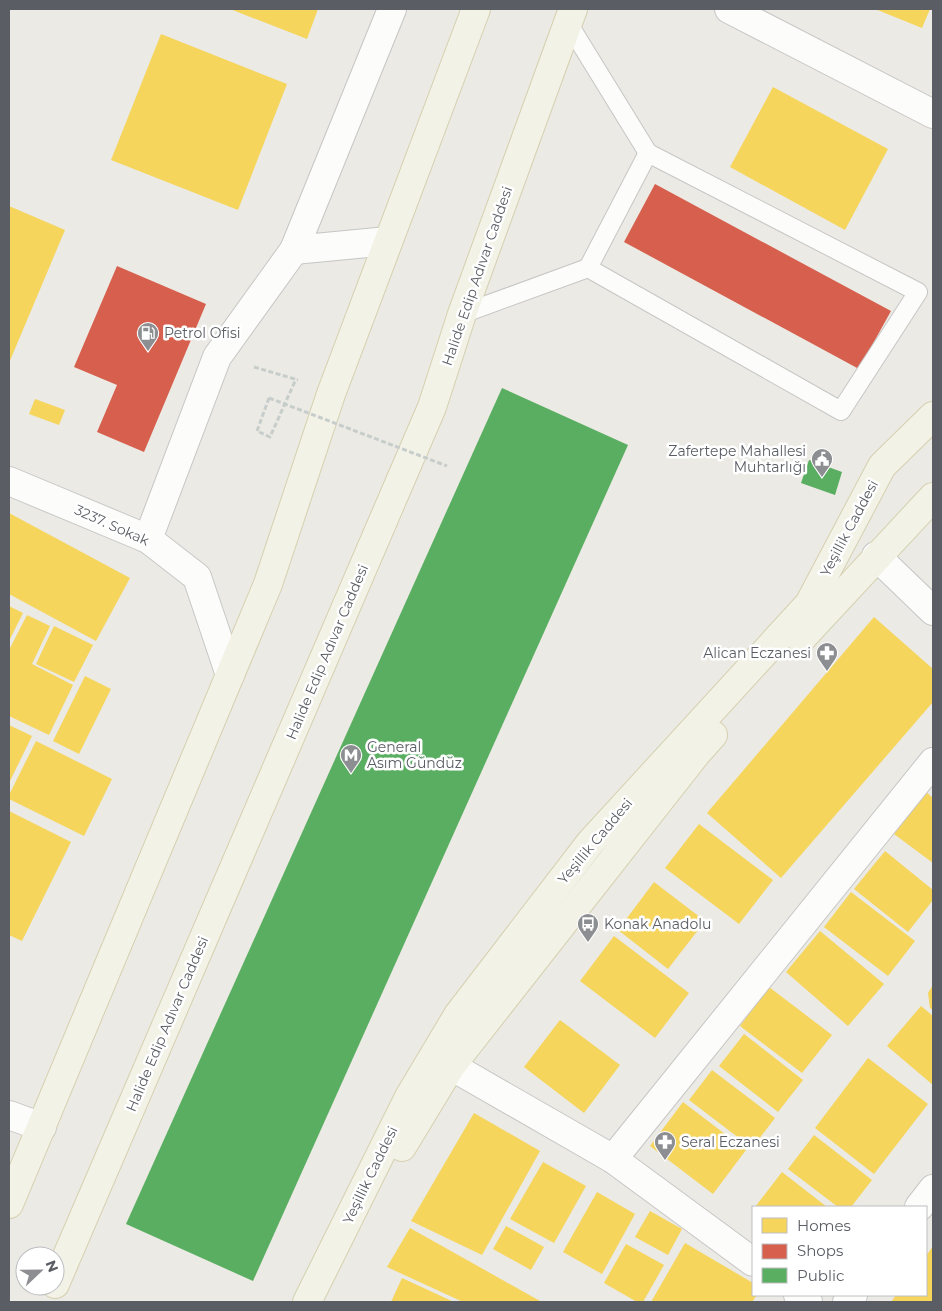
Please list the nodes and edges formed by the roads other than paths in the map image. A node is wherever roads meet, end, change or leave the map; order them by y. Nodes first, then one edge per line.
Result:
1 (392, 9) edge
2 (476, 9) edge
3 (729, 9) edge
4 (571, 16) edge
5 (933, 114) edge
6 (648, 152) junction
7 (388, 241) junction
8 (294, 250) junction
9 (588, 268) junction
10 (462, 314) junction
11 (933, 416) edge
12 (9, 481) edge
13 (933, 497) edge
14 (148, 539) junction
15 (876, 556) junction
16 (933, 611) edge
17 (230, 675) junction
18 (933, 762) edge
19 (450, 1066) junction
20 (9, 1115) edge
21 (42, 1127) junction
22 (613, 1159) junction
23 (933, 1189) edge
24 (9, 1204) edge
25 (921, 1206) edge
26 (752, 1261) edge
27 (65, 1262) edge
28 (307, 1302) edge
29 (323, 1302) edge

1 - 8 street
2 - 7 main road
3 - 5 street
4 - 6 lane
4 - 10 main road, Halide Edip Adıvar Caddesi
6 - 9 lane
6 - 9 lane
7 - 8 street
7 - 17 main road
8 - 14 street
9 - 10 lane
10 - 27 main road, Halide Edip Adıvar Caddesi
11 - 28 main road, Yeşillik Caddesi
12 - 14 street, 3237. Sokak
13 - 15 main road, Yeşillik Caddesi
14 - 17 street, 3237. Sokak
15 - 16 street
15 - 19 main road, Yeşillik Caddesi
17 - 21 main road
18 - 22 street
19 - 22 street
19 - 29 main road, Yeşillik Caddesi
20 - 21 street
21 - 24 main road
22 - 26 street
23 - 25 street

